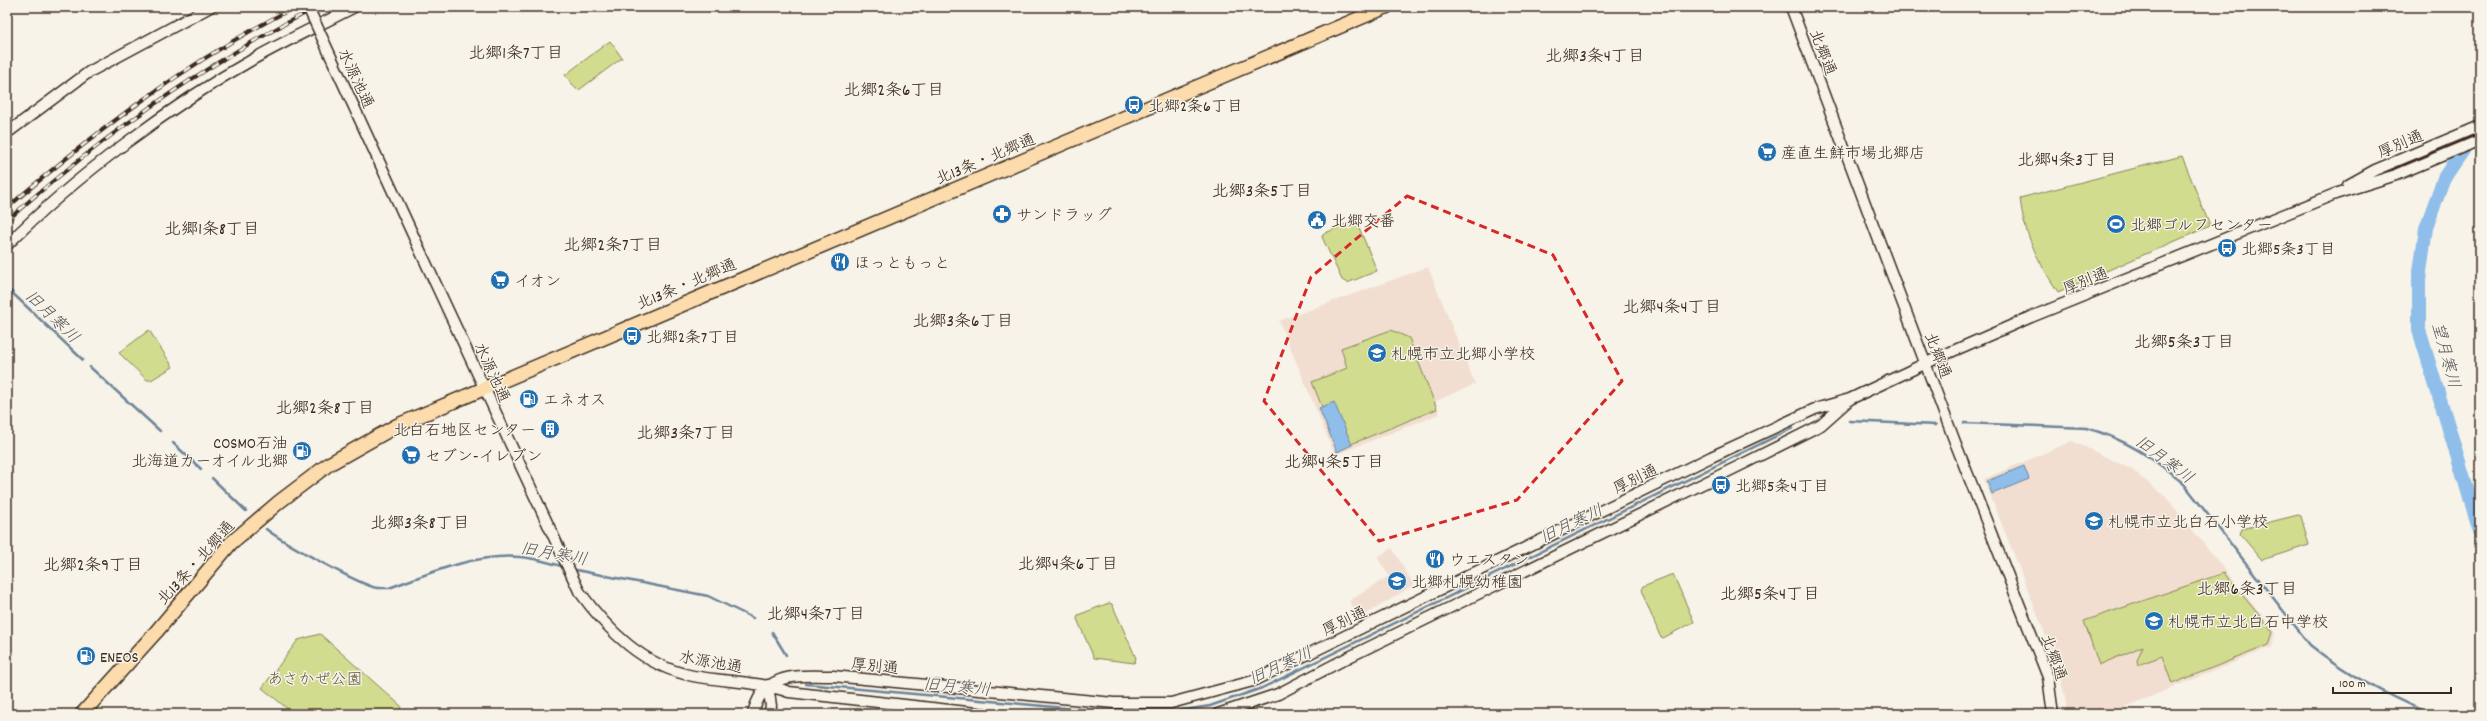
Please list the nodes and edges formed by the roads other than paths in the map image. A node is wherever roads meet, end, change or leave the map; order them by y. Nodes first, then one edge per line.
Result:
1 (210, 7) edge
2 (308, 7) edge
3 (354, 7) edge
4 (1386, 7) edge
5 (1791, 7) edge
6 (1369, 10) edge
7 (2480, 126) edge
8 (7, 133) edge
9 (2480, 140) edge
10 (2335, 194) junction
11 (7, 245) edge
12 (1926, 363) junction
13 (484, 388) junction
14 (1850, 400) junction
15 (768, 685) junction
16 (82, 714) edge
17 (753, 714) edge
18 (769, 714) edge
19 (985, 714) edge
20 (1218, 714) edge
21 (2053, 714) edge

1 - 8 street
2 - 13 street, 水源池通, bridge
3 - 11 street
4 - 6 main road, 北13条・北郷通
5 - 12 street, 北郷通
6 - 13 main road, 北13条・北郷通
7 - 10 street, 厚別通
9 - 10 street, 厚別通
10 - 12 street, 厚別通
12 - 14 street, 厚別通
12 - 21 street, 北郷通
13 - 15 street, 水源池通
13 - 16 main road, 北13条・北郷通
14 - 15 street, 厚別通
14 - 20 street, 厚別通
15 - 17 street
15 - 18 street
15 - 19 street

